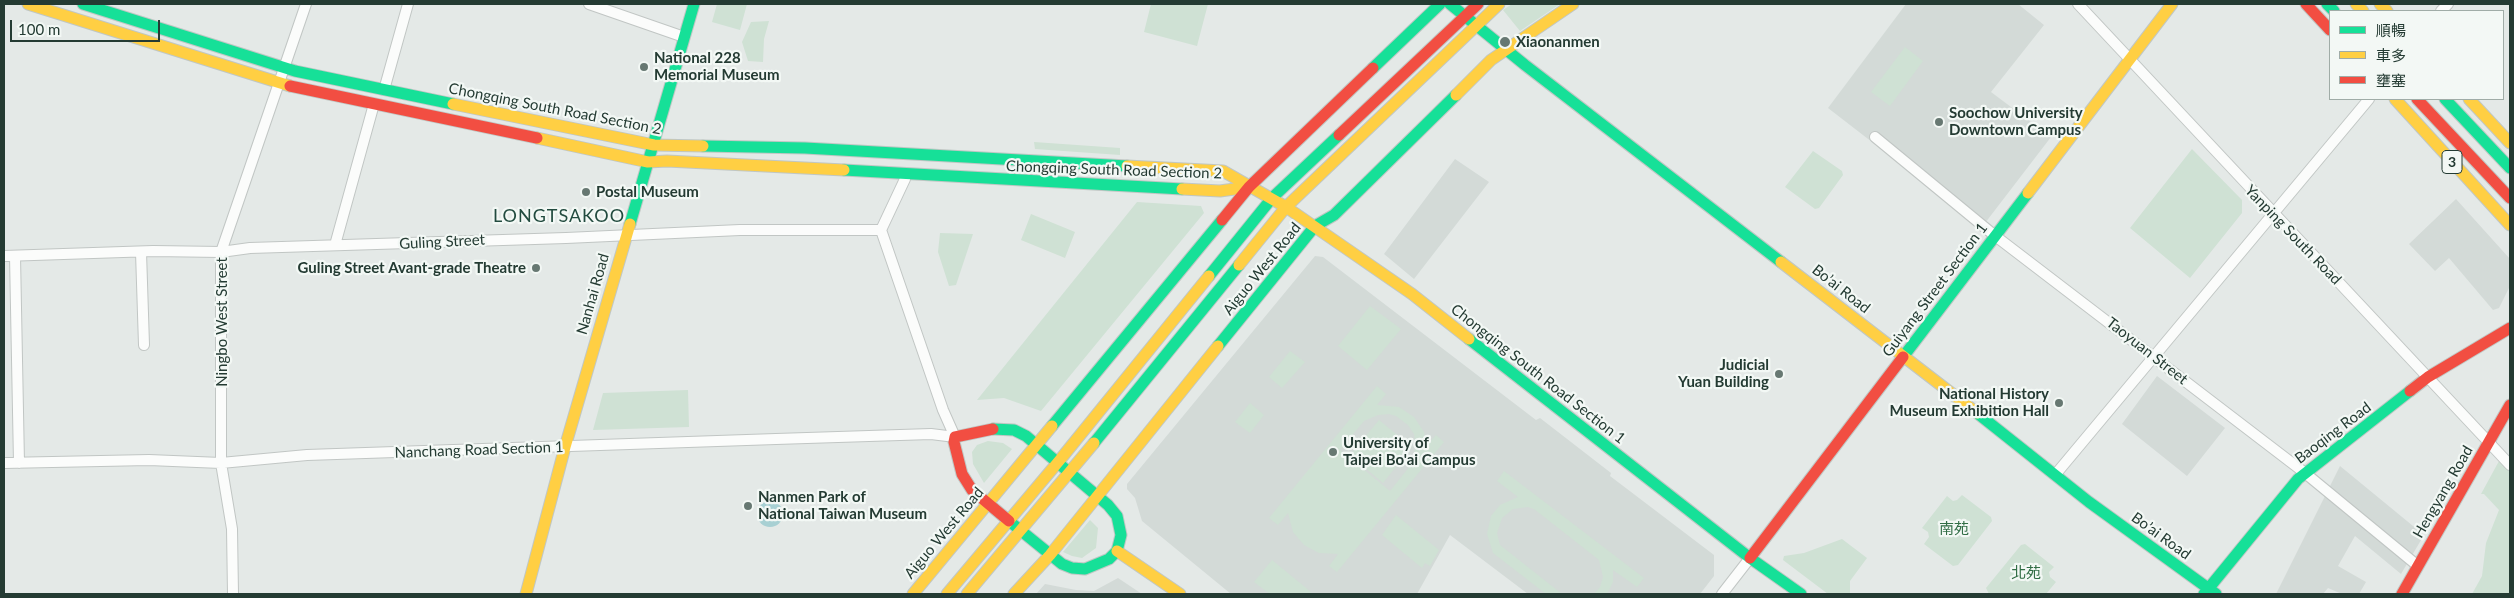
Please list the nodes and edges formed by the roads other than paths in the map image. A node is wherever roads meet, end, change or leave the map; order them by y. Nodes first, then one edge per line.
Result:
1 (28, 4) edge
2 (84, 4) edge
3 (306, 4) edge
4 (408, 4) edge
5 (589, 4) edge
6 (694, 4) edge
7 (1440, 4) edge
8 (1450, 4) edge
9 (1478, 4) edge
10 (1499, 4) edge
11 (1573, 4) edge
12 (2078, 4) edge
13 (2172, 4) edge
14 (2306, 4) edge
15 (1465, 15) junction
16 (1476, 24) junction
17 (2329, 29) edge
18 (684, 37) junction
19 (1507, 49) junction
20 (2131, 59) junction
21 (285, 69) junction
22 (280, 83) junction
23 (384, 90) junction
24 (2368, 100) edge
25 (2397, 100) edge
26 (2418, 100) edge
27 (2446, 100) edge
28 (2470, 100) edge
29 (374, 104) junction
30 (1875, 137) dead end
31 (2510, 143) edge
32 (654, 145) junction
33 (648, 162) junction
34 (2510, 168) edge
35 (906, 173) junction
36 (1249, 187) junction
37 (1272, 198) junction
38 (2510, 198) edge
39 (1286, 207) junction
40 (2274, 215) junction
41 (2510, 225) edge
42 (1315, 226) junction
43 (881, 230) junction
44 (627, 235) junction
45 (1994, 235) junction
46 (335, 245) junction
47 (141, 252) junction
48 (221, 252) junction
49 (4, 256) edge
50 (15, 256) junction
51 (2510, 328) edge
52 (144, 345) dead end
53 (1904, 356) junction
54 (2152, 356) junction
55 (2428, 377) junction
56 (2510, 405) edge
57 (955, 437) junction
58 (2489, 442) junction
59 (1037, 445) junction
60 (565, 447) junction
61 (1059, 461) junction
62 (4, 462) edge
63 (19, 463) junction
64 (221, 463) junction
65 (2510, 465) edge
66 (1069, 471) junction
67 (2305, 473) junction
68 (2055, 475) junction
69 (1098, 495) junction
70 (988, 504) junction
71 (1009, 521) junction
72 (1020, 530) junction
73 (1117, 551) junction
74 (1050, 555) junction
75 (1750, 558) junction
76 (2418, 566) junction
77 (2209, 592) edge
78 (233, 594) edge
79 (526, 594) edge
80 (913, 594) edge
81 (947, 594) edge
82 (967, 594) edge
83 (1014, 594) edge
84 (1180, 594) edge
85 (1722, 594) edge
86 (1801, 594) edge
87 (2402, 594) edge

1 - 22 street, Chongqing South Road Section 2
2 - 21 street, Chongqing South Road Section 2
3 - 21 street, Ningbo West Street
4 - 23 street
5 - 18 street
6 - 18 street, Nanhai Road
7 - 36 street, Aiguo West Road
8 - 15 street, Bo’ai Road
9 - 15 street
10 - 16 street, Aiguo West Road
11 - 19 street, Aiguo West Road
12 - 20 street, Yanping South Road
13 - 20 street, Guiyang Street Section 1
14 - 17 street
15 - 16 street, Bo’ai Road
15 - 37 street
16 - 19 street, Bo’ai Road
16 - 39 street, Aiguo West Road
18 - 32 street, Nanhai Road
19 - 42 street, Aiguo West Road
19 - 53 street, Bo’ai Road
20 - 40 street, Yanping South Road
20 - 45 street, Guiyang Street Section 1
21 - 22 street, Ningbo West Street
21 - 23 street, Chongqing South Road Section 2
22 - 29 street, Chongqing South Road Section 2
22 - 48 street, Ningbo West Street
23 - 32 street, Chongqing South Road Section 2
24 - 40 street
25 - 41 street, 3
26 - 38 street, 3
27 - 34 street
28 - 31 street
29 - 33 street, Chongqing South Road Section 2
29 - 46 street
30 - 45 street, Taoyuan Street
32 - 33 street, Nanhai Road
32 - 36 street, Chongqing South Road Section 2
33 - 35 street, Chongqing South Road Section 2
33 - 44 street, Nanhai Road
35 - 36 street, Chongqing South Road Section 2
35 - 43 street
36 - 37 street, Chongqing South Road Section 1
36 - 59 street, Aiguo West Road
37 - 39 street, Chongqing South Road Section 1
37 - 61 street
39 - 42 street, Chongqing South Road Section 1
39 - 66 street, Aiguo West Road
40 - 54 street
40 - 55 street, Yanping South Road
42 - 69 street, Aiguo West Road
42 - 75 street, Chongqing South Road Section 1
43 - 44 street, Guling Street
43 - 57 street
44 - 46 street, Guling Street
44 - 60 street, Nanhai Road
45 - 53 street, Guiyang Street Section 1
45 - 54 street, Taoyuan Street
46 - 48 street, Guling Street
47 - 48 street, Guling Street
47 - 50 street, Guling Street
47 - 52 street
48 - 64 street, Ningbo West Street
49 - 50 street, Guling Street
50 - 63 street
51 - 55 street, Baoqing Road
53 - 68 street, Bo’ai Road
53 - 75 street, Guiyang Street Section 1
54 - 67 street, Taoyuan Street
54 - 68 street
55 - 58 street, Yanping South Road
55 - 67 street, Baoqing Road
56 - 58 street, Hengyang Road
57 - 59 street
57 - 60 street, Nanchang Road Section 1
57 - 70 street
58 - 65 street, Yanping South Road
58 - 76 street, Hengyang Road
59 - 61 street
59 - 70 street, Aiguo West Road
60 - 64 street, Nanchang Road Section 1
60 - 79 street, Nanhai Road
61 - 66 street
61 - 71 street
62 - 63 street, Nanchang Road Section 1
63 - 64 street, Nanchang Road Section 1
64 - 78 street, Ningbo West Street
66 - 69 street
66 - 72 street, Aiguo West Road
67 - 76 street, Taoyuan Street
67 - 77 street, Baoqing Road
68 - 77 street, Bo’ai Road
69 - 73 street
69 - 74 street, Aiguo West Road
70 - 71 street
70 - 80 street, Aiguo West Road
71 - 72 street
71 - 81 street
72 - 74 street
72 - 82 street, Aiguo West Road
73 - 74 street
73 - 84 street
74 - 83 street, Aiguo West Road
75 - 85 street, Guiyang Street Section 1
75 - 86 street, Chongqing South Road Section 1
76 - 87 street, Hengyang Road

